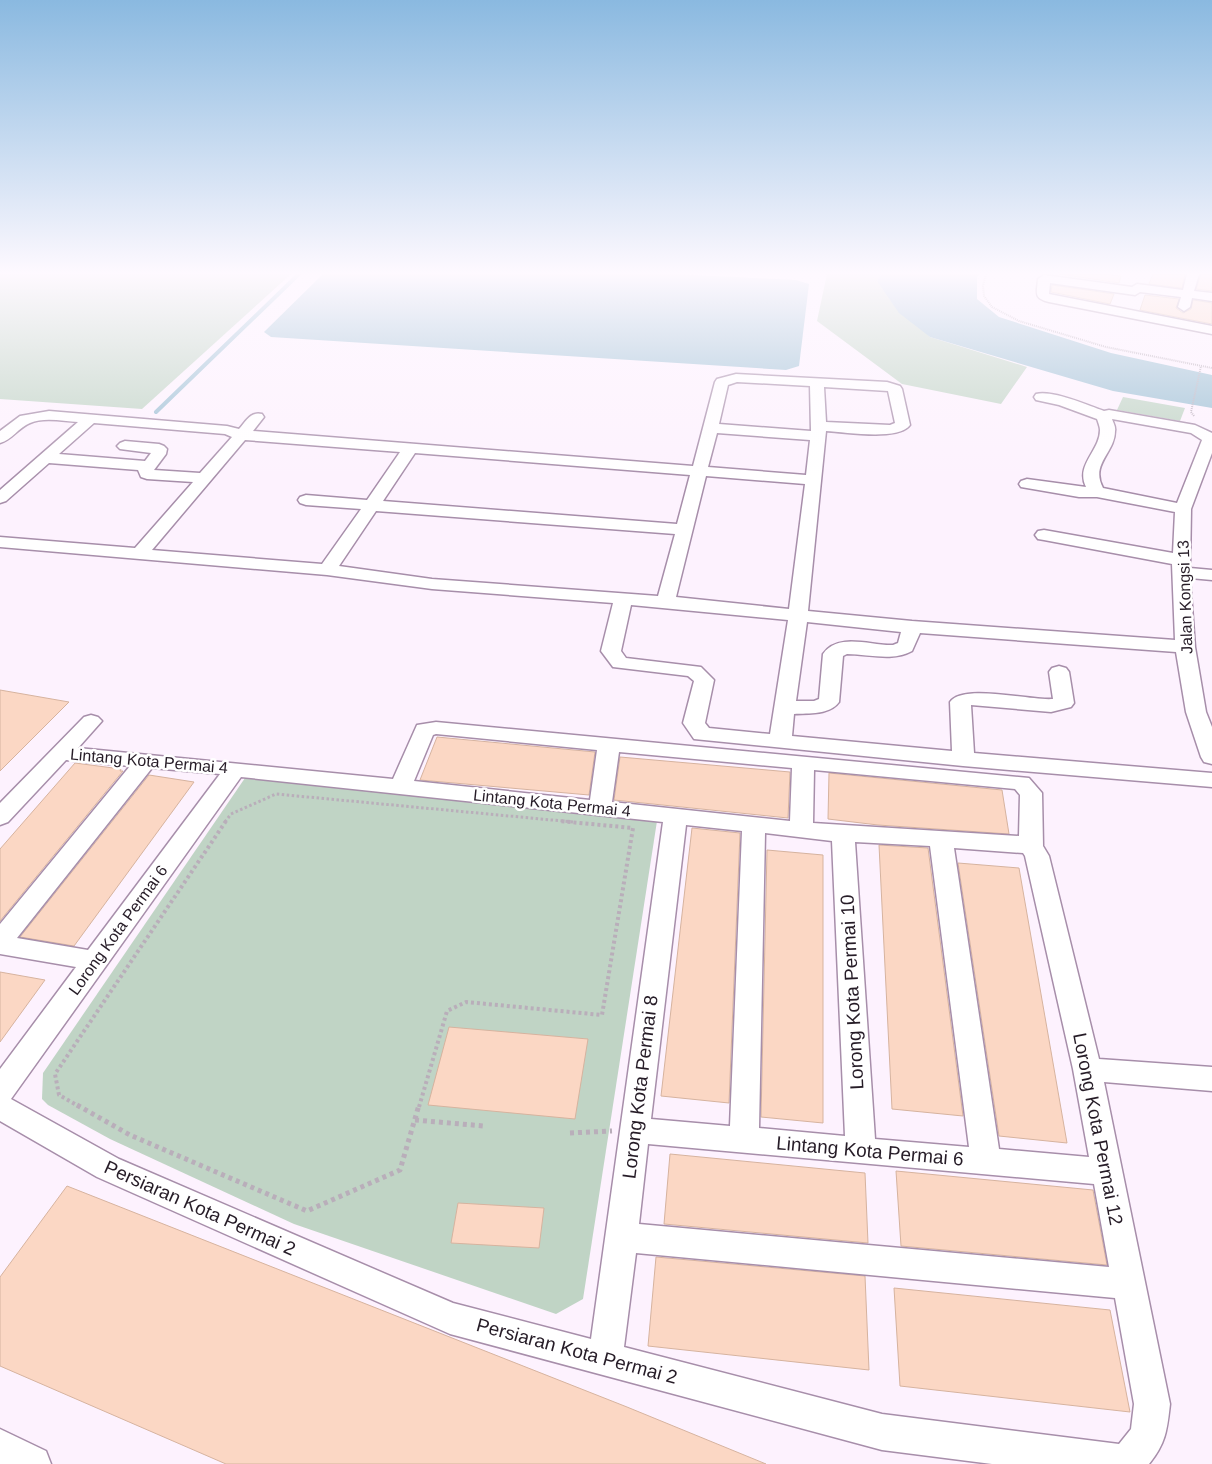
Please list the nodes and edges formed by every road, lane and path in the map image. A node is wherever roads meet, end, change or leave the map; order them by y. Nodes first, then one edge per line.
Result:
1 (1091, 342) edge
2 (1201, 366) junction
3 (1212, 368) edge
4 (817, 382) junction
5 (1041, 398) dead end
6 (1191, 412) dead end
7 (1104, 416) junction
8 (257, 417) dead end
9 (91, 418) junction
10 (711, 428) junction
11 (818, 431) junction
12 (242, 434) junction
13 (0, 438) edge
14 (125, 446) dead end
15 (411, 448) junction
16 (46, 458) junction
17 (148, 466) junction
18 (698, 471) junction
19 (205, 478) junction
20 (812, 480) junction
21 (1027, 484) dead end
22 (1097, 492) junction
23 (3, 493) edge
24 (306, 500) dead end
25 (372, 505) junction
26 (1183, 510) junction
27 (684, 530) junction
28 (1044, 535) dead end
29 (0, 542) edge
30 (140, 553) junction
31 (1181, 566) junction
32 (327, 570) junction
33 (1212, 575) edge
34 (623, 599) junction
35 (666, 602) junction
36 (798, 616) junction
37 (912, 627) junction
38 (1185, 647) junction
39 (1059, 672) dead end
40 (785, 708) junction
41 (1204, 708) edge
42 (91, 721) dead end
43 (780, 742) junction
44 (609, 744) junction
45 (62, 753) junction
46 (1212, 757) edge
47 (963, 759) junction
48 (146, 761) junction
49 (802, 764) junction
50 (235, 769) junction
51 (1212, 780) edge
52 (401, 786) junction
53 (600, 808) junction
54 (675, 816) junction
55 (0, 817) edge
56 (754, 823) junction
57 (801, 828) junction
58 (843, 834) junction
59 (940, 840) junction
60 (1034, 851) junction
61 (0, 943) edge
62 (95, 961) junction
63 (1087, 1069) junction
64 (1212, 1079) edge
65 (0, 1091) edge
66 (0, 1107) edge
67 (415, 1120) junction
68 (484, 1126) dead end
69 (634, 1130) junction
70 (570, 1133) dead end
71 (744, 1140) junction
72 (861, 1150) junction
73 (986, 1161) junction
74 (1107, 1172) junction
75 (621, 1237) junction
76 (1129, 1284) junction
77 (606, 1358) junction
78 (1152, 1404) joint
79 (0, 1446) edge
80 (33, 1464) edge

1 - 2 path
2 - 3 path
2 - 6 path
4 - 10 street
4 - 11 street
4 - 11 street
5 - 7 street
7 - 22 street
7 - 26 street, Jalan Kongsi 13
8 - 12 street
9 - 12 street
9 - 13 street
9 - 16 street
10 - 11 street
10 - 18 street
11 - 20 street
12 - 15 street
12 - 19 street
14 - 17 street
15 - 18 street
15 - 25 street
16 - 17 street
16 - 23 street
17 - 19 street
18 - 20 street
18 - 27 street
19 - 30 street
20 - 36 street
21 - 22 street
22 - 26 street
24 - 25 street
25 - 27 street
25 - 32 street
26 - 31 street, Jalan Kongsi 13
27 - 35 street
28 - 31 street
29 - 30 street
30 - 32 street
31 - 33 street
31 - 38 street, Jalan Kongsi 13
32 - 34 street
34 - 35 street
34 - 43 street
35 - 36 street
36 - 37 street
36 - 40 street
37 - 38 street
37 - 40 street
38 - 41 street, Jalan Kongsi 13
39 - 47 street
40 - 43 street
41 - 46 street, Jalan Kongsi 13
42 - 45 street
43 - 47 street
44 - 49 street, Lorong Kota Permai 12
44 - 52 street, Lorong Kota Permai 12
44 - 53 street
45 - 48 street, Lintang Kota Permai 4
45 - 55 street
47 - 51 street
48 - 50 street, Lintang Kota Permai 4
48 - 61 street
49 - 57 street
49 - 60 street, Lorong Kota Permai 12
50 - 52 street, Lintang Kota Permai 4
50 - 62 street, Lorong Kota Permai 6
52 - 53 street, Lintang Kota Permai 4
53 - 54 street, Lintang Kota Permai 4
54 - 56 street, Lintang Kota Permai 4
54 - 69 street, Lorong Kota Permai 8
56 - 57 street, Lintang Kota Permai 4
56 - 71 street
57 - 58 street, Lintang Kota Permai 4
58 - 59 street, Lintang Kota Permai 4
58 - 72 street, Lorong Kota Permai 10
59 - 60 street, Lintang Kota Permai 4
59 - 73 street
60 - 63 street, Lorong Kota Permai 12
61 - 62 street
62 - 65 street, Lorong Kota Permai 6
63 - 64 street
63 - 74 street, Lorong Kota Permai 12
66 - 77 street, Persiaran Kota Permai 2
67 - 67 path
67 - 68 path
69 - 70 path
69 - 71 street, Lintang Kota Permai 6
69 - 75 street, Lorong Kota Permai 8
71 - 72 street, Lintang Kota Permai 6
72 - 73 street, Lintang Kota Permai 6
73 - 74 street, Lintang Kota Permai 6
74 - 76 street, Lorong Kota Permai 12
75 - 76 street
75 - 77 street, Lorong Kota Permai 8
76 - 78 street, Lorong Kota Permai 12
77 - 78 street, Persiaran Kota Permai 2
79 - 80 street

